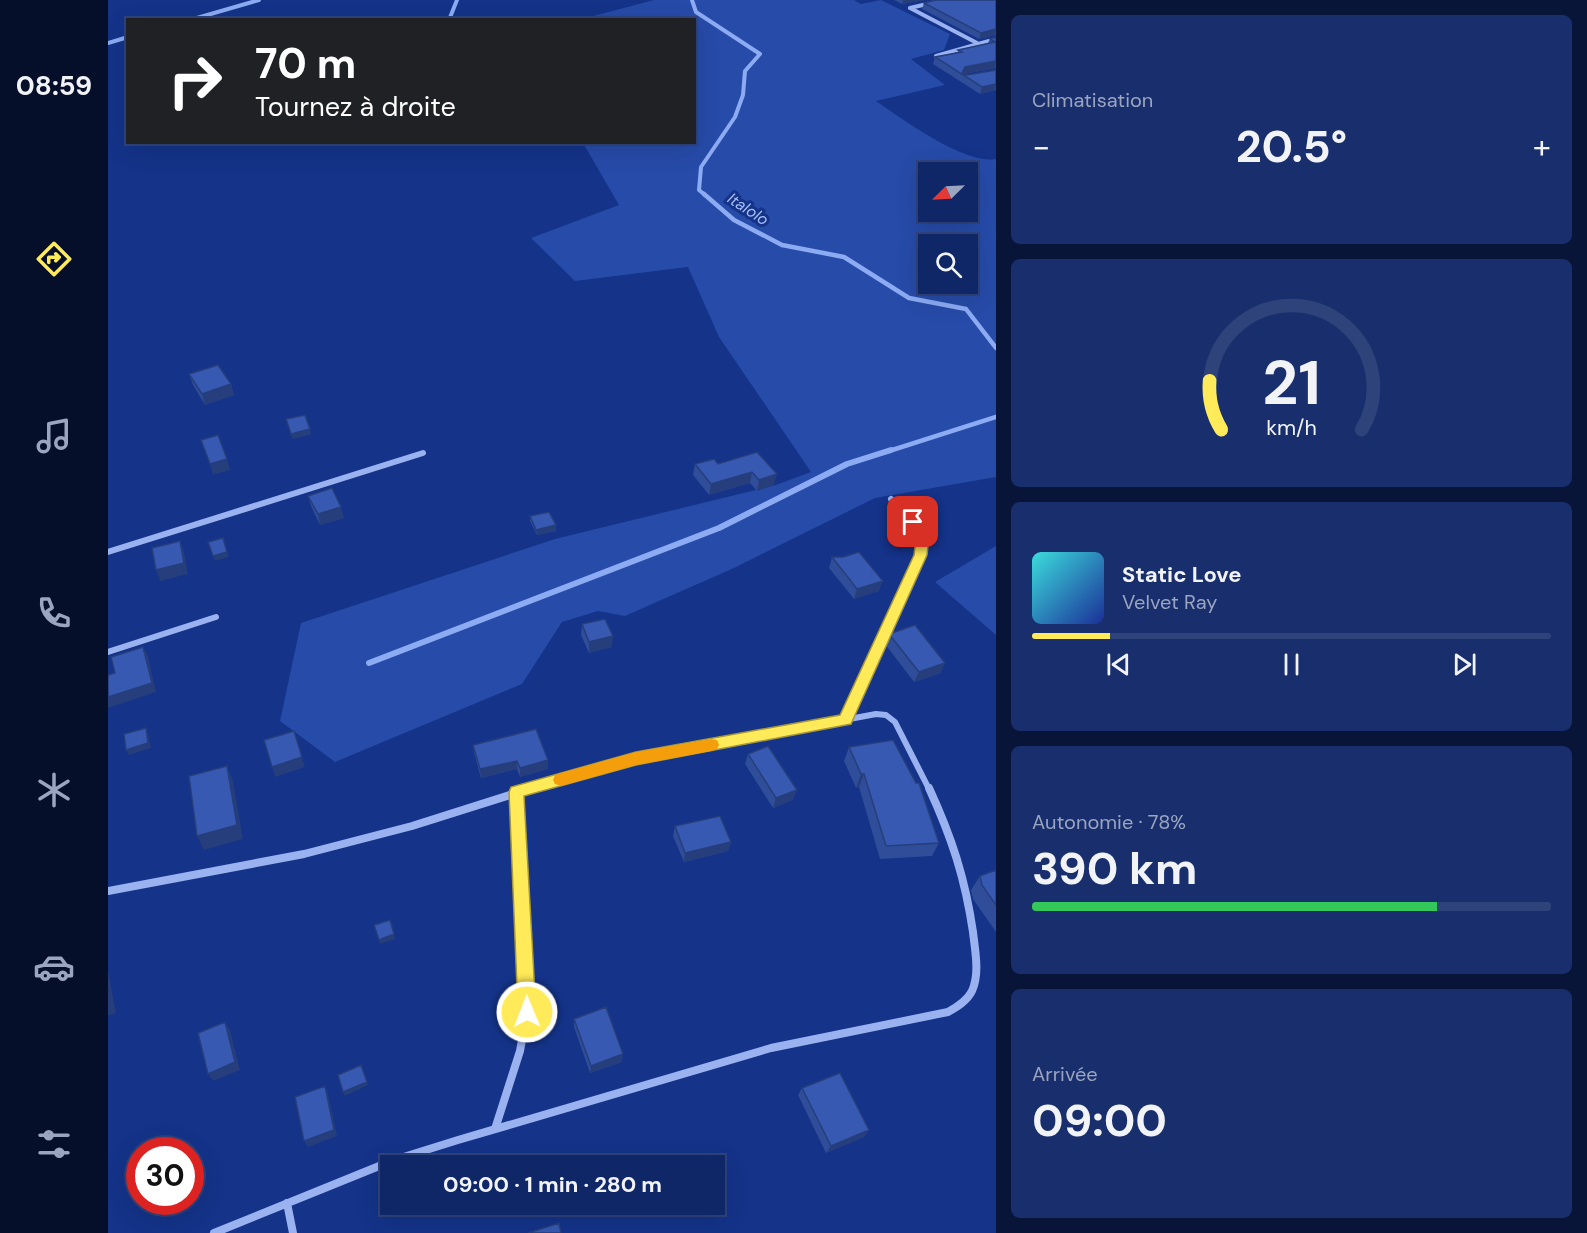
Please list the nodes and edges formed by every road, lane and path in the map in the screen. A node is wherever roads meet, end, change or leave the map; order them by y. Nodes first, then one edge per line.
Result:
1 (944, 0) edge
2 (996, 39) edge
3 (977, 43) junction
4 (936, 56) edge
5 (423, 453) dead end
6 (891, 499) dead end
7 (108, 552) edge
8 (216, 617) dead end
9 (108, 652) edge
10 (845, 720) junction
11 (516, 792) junction
12 (108, 891) edge
13 (495, 1129) junction
14 (287, 1203) junction
15 (214, 1233) edge
16 (292, 1233) edge

1 - 3 street
2 - 3 street
3 - 4 street
5 - 7 street
6 - 10 street
8 - 9 street
10 - 11 street
10 - 13 street
11 - 12 street
11 - 13 street
13 - 14 street
14 - 15 street
14 - 16 street

